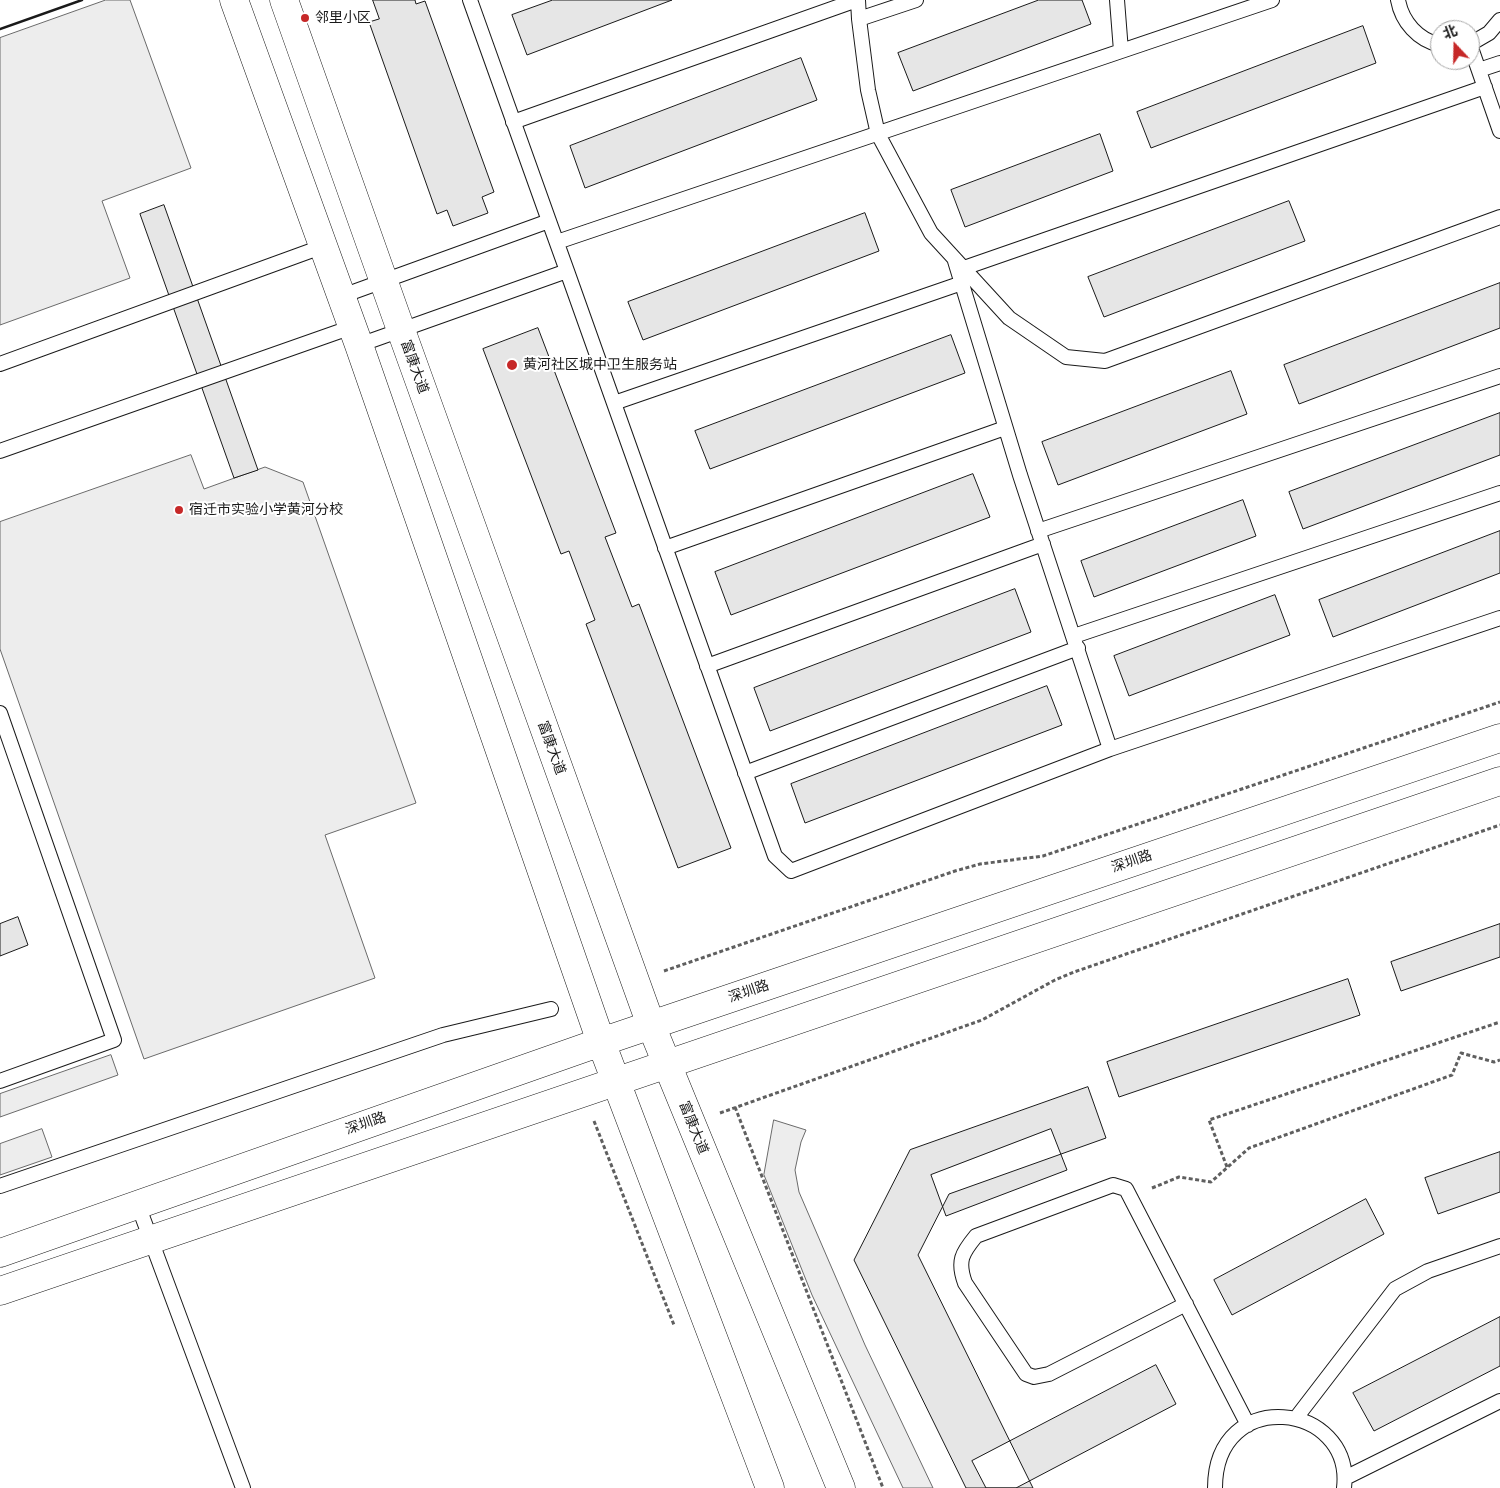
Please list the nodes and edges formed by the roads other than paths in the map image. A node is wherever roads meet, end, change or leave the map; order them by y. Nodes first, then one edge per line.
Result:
1 (234, 0) edge
2 (284, 0) edge
3 (470, 0) edge
4 (858, 0) edge
5 (916, 0) edge
6 (1117, 0) edge
7 (1272, 0) edge
8 (1398, 0) edge
9 (859, 19) junction
10 (1500, 20) edge
11 (1480, 39) edge
12 (1430, 41) edge
13 (1121, 51) junction
14 (1500, 63) edge
15 (1479, 70) edge
16 (1480, 70) edge
17 (1484, 87) junction
18 (513, 122) junction
19 (1500, 132) edge
20 (878, 134) junction
21 (1500, 217) edge
22 (549, 221) junction
23 (557, 242) junction
24 (324, 246) junction
25 (959, 270) junction
26 (567, 271) junction
27 (383, 282) junction
28 (342, 296) junction
29 (400, 330) junction
30 (356, 336) junction
31 (0, 364) edge
32 (1500, 376) edge
33 (614, 402) junction
34 (1005, 428) junction
35 (0, 451) edge
36 (1500, 493) edge
37 (1041, 537) junction
38 (665, 548) junction
39 (1500, 618) edge
40 (1076, 642) junction
41 (707, 666) junction
42 (0, 713) edge
43 (1500, 738) edge
44 (1110, 750) junction
45 (745, 773) junction
46 (1500, 781) edge
47 (552, 1009) dead end
48 (651, 1025) junction
49 (601, 1042) junction
50 (667, 1064) junction
51 (0, 1081) edge
52 (616, 1082) junction
53 (0, 1186) edge
54 (138, 1204) junction
55 (151, 1240) junction
56 (1500, 1246) edge
57 (0, 1253) edge
58 (0, 1291) edge
59 (1186, 1304) junction
60 (1500, 1401) edge
61 (1296, 1418) junction
62 (1248, 1425) junction
63 (1344, 1483) edge
64 (243, 1488) edge
65 (770, 1488) edge
66 (841, 1488) edge
67 (1215, 1488) edge

1 - 24 street
2 - 27 street, 富康大道
3 - 18 lane
4 - 9 lane
4 - 18 lane
5 - 9 lane
6 - 13 lane
7 - 13 lane
8 - 12 lane
9 - 20 lane
10 - 11 lane
13 - 20 lane
14 - 16 lane
15 - 17 lane
17 - 19 lane
17 - 25 lane
18 - 22 lane
20 - 23 lane
20 - 25 lane
21 - 25 lane
22 - 23 lane
22 - 27 lane
23 - 26 lane
24 - 28 street
24 - 31 lane
25 - 33 lane
25 - 34 lane
26 - 29 lane
26 - 33 lane
27 - 28 lane
27 - 29 street, 富康大道
28 - 30 street
29 - 30 lane
29 - 48 street, 富康大道
30 - 35 lane
30 - 49 street
32 - 37 lane
33 - 38 lane
34 - 37 lane
34 - 38 lane
36 - 40 lane
37 - 40 lane
37 - 41 lane
38 - 41 lane
39 - 44 lane
40 - 44 lane
40 - 45 lane
41 - 45 lane
42 - 51 lane
43 - 48 street, 深圳路
44 - 45 lane
46 - 50 street
47 - 53 lane
48 - 49 street, 深圳路
48 - 50 street, 富康大道
49 - 52 street
49 - 54 street, 深圳路
50 - 52 street
50 - 66 street, 富康大道
52 - 55 street
52 - 65 street
54 - 55 lane
54 - 57 street, 深圳路
55 - 58 street
55 - 64 lane
56 - 61 lane
59 - 59 lane
59 - 62 lane
60 - 63 lane
61 - 62 lane
61 - 63 lane
62 - 67 lane

